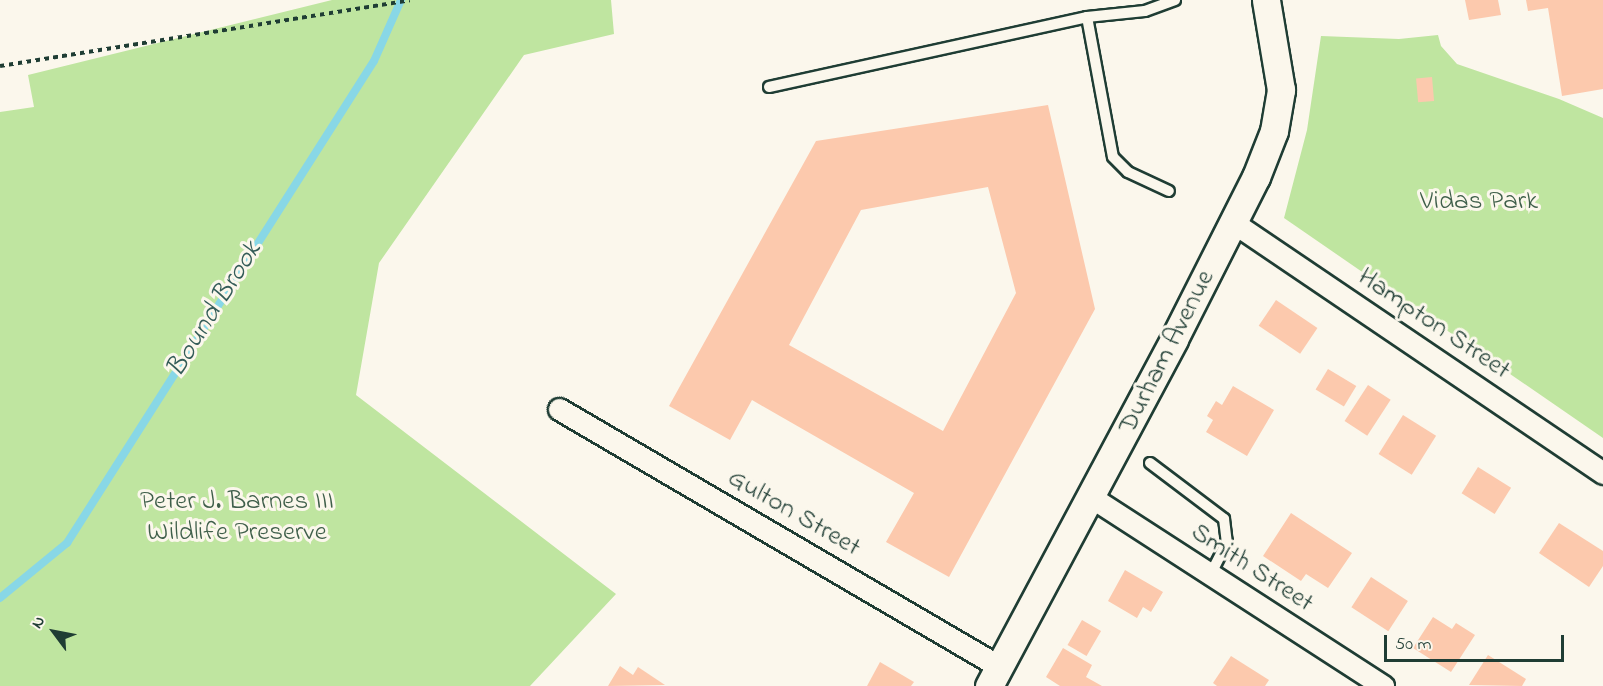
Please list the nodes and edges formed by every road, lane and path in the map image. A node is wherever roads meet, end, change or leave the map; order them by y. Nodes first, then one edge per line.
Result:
1 (410, 0) edge
2 (1175, 0) edge
3 (1266, 0) edge
4 (1087, 17) junction
5 (0, 66) edge
6 (769, 87) dead end
7 (1169, 191) dead end
8 (1234, 223) junction
9 (559, 409) dead end
10 (1150, 463) dead end
11 (1603, 473) edge
12 (1091, 497) junction
13 (1210, 576) junction
14 (995, 676) edge
15 (1383, 686) edge

1 - 5 path
2 - 4 lane
3 - 8 street, Durham Avenue
4 - 6 lane
4 - 7 lane
8 - 11 street, Hampton Street
8 - 12 street, Durham Avenue
9 - 14 street, Gulton Street
10 - 13 lane
12 - 13 street, Smith Street
12 - 14 street, Durham Avenue
13 - 15 street, Smith Street

